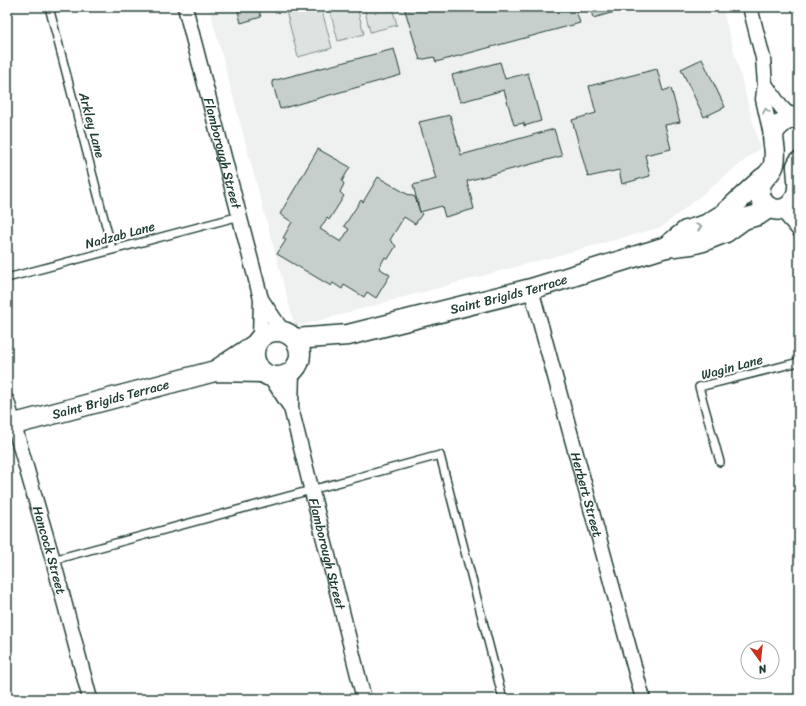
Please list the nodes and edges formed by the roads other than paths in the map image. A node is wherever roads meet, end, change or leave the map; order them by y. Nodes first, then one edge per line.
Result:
1 (49, 7) edge
2 (186, 7) edge
3 (750, 7) edge
4 (765, 84) junction
5 (795, 118) edge
6 (772, 139) junction
7 (799, 162) edge
8 (763, 178) junction
9 (798, 194) edge
10 (775, 208) junction
11 (240, 216) junction
12 (799, 230) edge
13 (666, 247) junction
14 (112, 249) junction
15 (7, 278) edge
16 (530, 289) junction
17 (262, 299) junction
18 (289, 335) junction
19 (348, 335) junction
20 (258, 341) junction
21 (799, 362) edge
22 (296, 366) junction
23 (214, 371) junction
24 (266, 374) junction
25 (7, 401) edge
26 (291, 408) junction
27 (10, 425) edge
28 (720, 462) dead end
29 (312, 490) junction
30 (53, 560) junction
31 (90, 699) edge
32 (364, 699) edge
33 (503, 699) edge
34 (643, 699) edge

1 - 14 lane, Arkley Lane
2 - 11 street, Flamborough Street
3 - 4 street
4 - 5 street
6 -> 4 street
5 - 6 street
6 - 8 street, Saint Brigids Terrace
7 - 9 street
8 - 10 street
13 -> 8 street, Saint Brigids Terrace
9 - 10 street, Saint Brigids Terrace
10 - 12 street
10 - 13 street, Saint Brigids Terrace
11 - 14 lane, Nadzab Lane
11 - 17 street, Flamborough Street
13 - 16 street, Saint Brigids Terrace
14 - 15 lane, Nadzab Lane
16 - 19 street, Saint Brigids Terrace
16 - 34 street, Herbert Street
17 - 18 street, Flamborough Street
17 - 20 street, Flamborough Street
18 - 19 street, Saint Brigids Terrace
18 - 20 street
18 - 22 street
19 - 22 street, Saint Brigids Terrace
20 - 23 street, Saint Brigids Terrace
20 - 24 street
21 - 28 lane, Wagin Lane
22 - 24 street
22 - 26 street, Flamborough Street
23 - 24 street, Saint Brigids Terrace
23 - 27 street, Saint Brigids Terrace
24 - 26 street, Flamborough Street
25 - 27 street, Hancock Street
26 - 29 street, Flamborough Street
27 - 30 street, Hancock Street
29 - 30 lane
29 - 32 street, Flamborough Street
29 - 33 lane
30 - 31 street, Hancock Street

